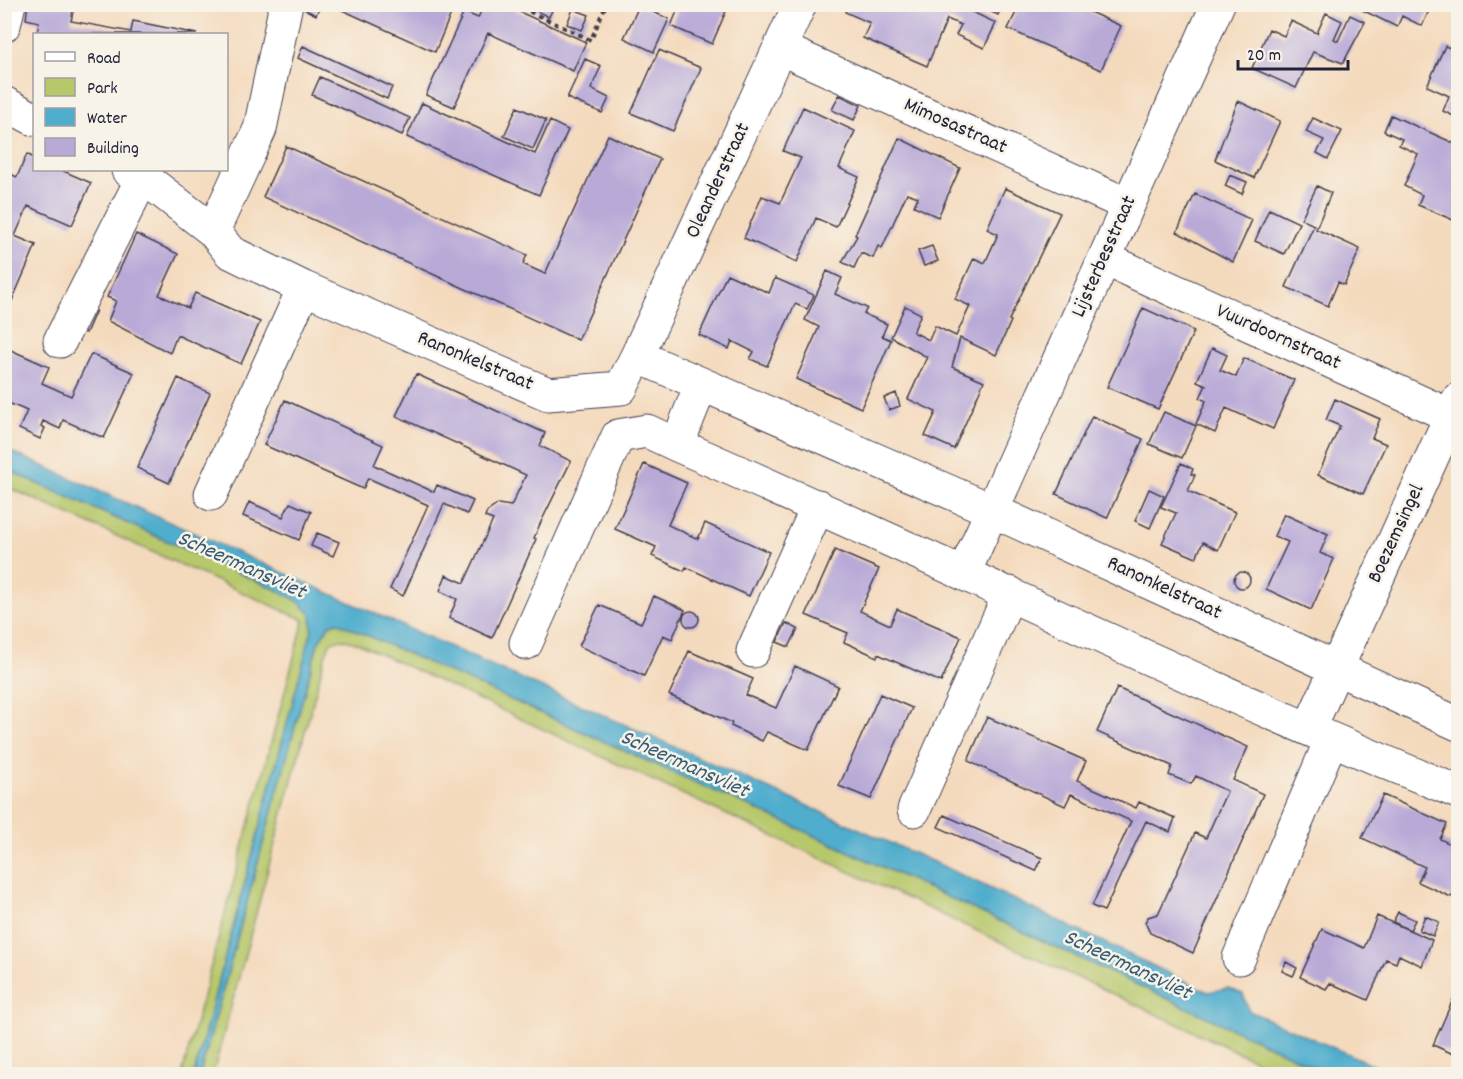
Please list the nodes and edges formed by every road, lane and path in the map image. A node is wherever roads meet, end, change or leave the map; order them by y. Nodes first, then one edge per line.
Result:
1 (9, 4) edge
2 (286, 4) edge
3 (513, 4) edge
4 (606, 4) edge
5 (800, 4) edge
6 (1218, 4) edge
7 (4, 25) edge
8 (782, 49) junction
9 (4, 103) edge
10 (33, 118) edge
11 (136, 173) edge
12 (1128, 205) junction
13 (213, 231) junction
14 (1105, 259) junction
15 (304, 288) junction
16 (60, 341) dead end
17 (637, 356) junction
18 (701, 385) junction
19 (1455, 408) edge
20 (677, 445) junction
21 (211, 495) dead end
22 (818, 506) junction
23 (991, 510) junction
24 (964, 573) junction
25 (1010, 592) junction
26 (526, 643) dead end
27 (753, 651) dead end
28 (1336, 668) junction
29 (1458, 724) edge
30 (1320, 735) junction
31 (1458, 792) edge
32 (914, 810) dead end
33 (1239, 958) dead end

1 - 7 street
2 - 13 street
3 - 4 path
5 - 8 street, Oleanderstraat
6 - 12 street, Lijsterbesstraat
8 - 12 street, Mimosastraat
8 - 17 street, Oleanderstraat
9 - 10 street
11 - 13 street, Ranonkelstraat
11 - 16 street, Ranonkelstraat
12 - 14 street, Lijsterbesstraat
13 - 15 street, Ranonkelstraat
14 - 19 street, Vuurdoornstraat
14 - 23 street, Lijsterbesstraat
15 - 17 street, Ranonkelstraat
15 - 21 street
17 - 18 street, Ranonkelstraat
18 - 20 street
18 - 23 street, Ranonkelstraat
19 - 28 street, Boezemsingel
20 - 22 street
20 - 26 street
22 - 24 street
22 - 27 street
23 - 24 street
23 - 28 street, Ranonkelstraat
24 - 25 street
25 - 30 street
25 - 32 street
28 - 29 street, Ranonkelstraat
28 - 30 street
30 - 31 street
30 - 33 street

